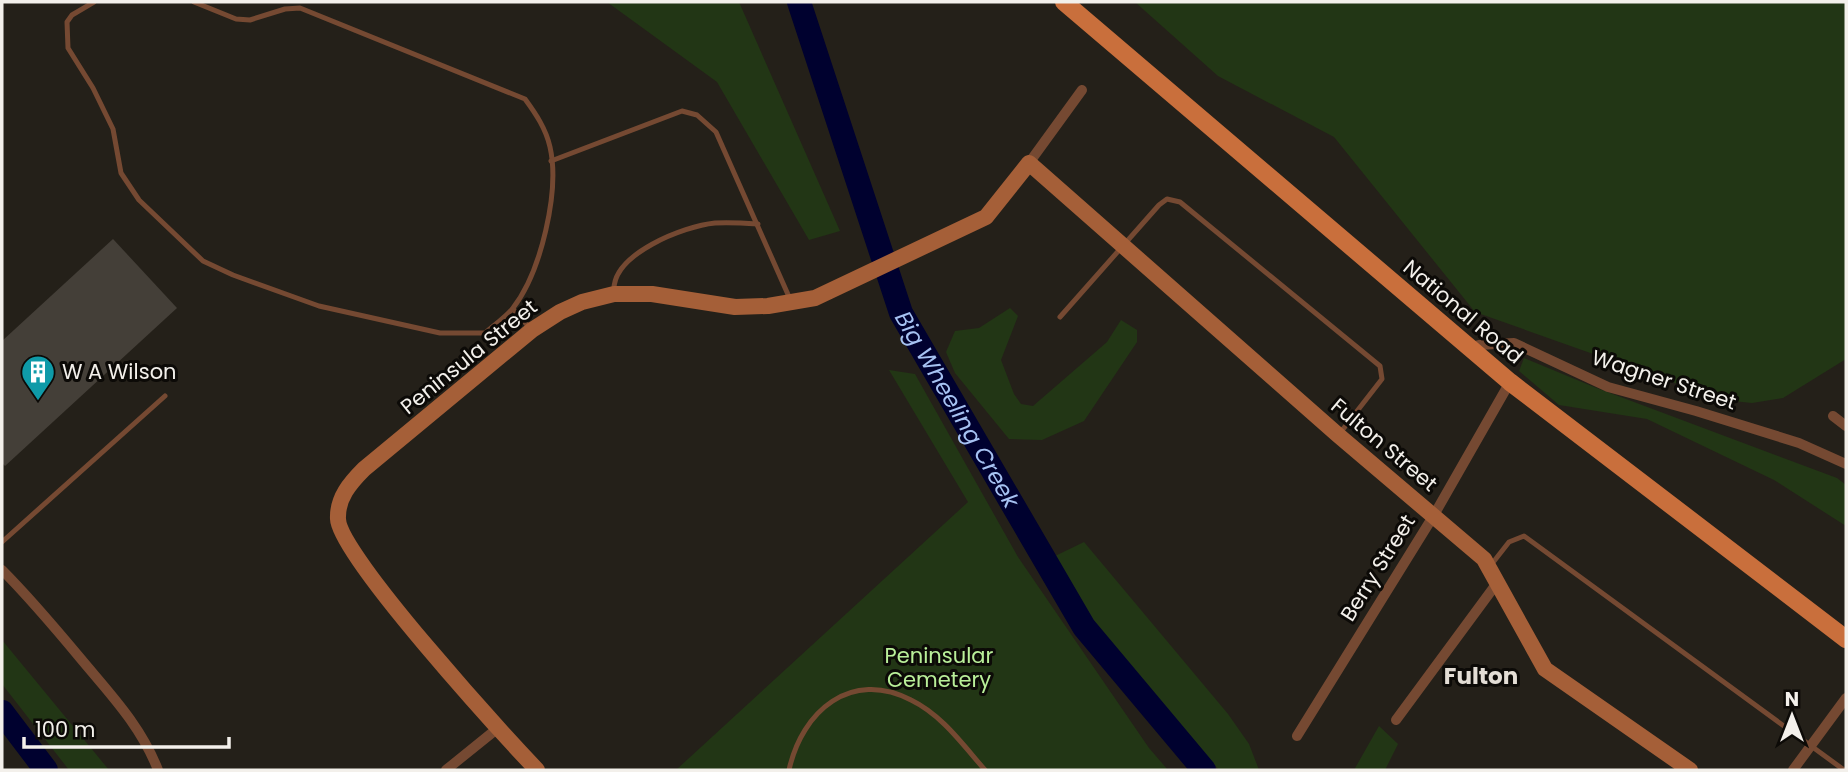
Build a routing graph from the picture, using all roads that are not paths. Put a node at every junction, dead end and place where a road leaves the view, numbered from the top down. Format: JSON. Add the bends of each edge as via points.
{"nodes":[{"id":1,"x":94,"y":2,"type":"edge"},
{"id":2,"x":194,"y":2,"type":"edge"},
{"id":3,"x":1064,"y":2,"type":"edge"},
{"id":4,"x":1082,"y":90,"type":"dead end"},
{"id":5,"x":551,"y":161,"type":"junction"},
{"id":6,"x":1029,"y":163,"type":"junction"},
{"id":7,"x":758,"y":224,"type":"junction"},
{"id":8,"x":1122,"y":246,"type":"junction"},
{"id":9,"x":614,"y":294,"type":"junction"},
{"id":10,"x":791,"y":302,"type":"junction"},
{"id":11,"x":513,"y":309,"type":"junction"},
{"id":12,"x":1060,"y":317,"type":"dead end"},
{"id":13,"x":532,"y":330,"type":"junction"},
{"id":14,"x":1469,"y":348,"type":"junction"},
{"id":15,"x":1510,"y":382,"type":"junction"},
{"id":16,"x":165,"y":396,"type":"dead end"},
{"id":17,"x":1833,"y":416,"type":"dead end"},
{"id":18,"x":1846,"y":426,"type":"edge"},
{"id":19,"x":1338,"y":435,"type":"junction"},
{"id":20,"x":1846,"y":464,"type":"edge"},
{"id":21,"x":1434,"y":515,"type":"junction"},
{"id":22,"x":2,"y":542,"type":"edge"},
{"id":23,"x":1489,"y":568,"type":"junction"},
{"id":24,"x":2,"y":570,"type":"edge"},
{"id":25,"x":1497,"y":583,"type":"junction"},
{"id":26,"x":1846,"y":639,"type":"edge"},
{"id":27,"x":1846,"y":698,"type":"edge"},
{"id":28,"x":1396,"y":720,"type":"dead end"},
{"id":29,"x":498,"y":728,"type":"junction"},
{"id":30,"x":1297,"y":736,"type":"dead end"},
{"id":31,"x":1811,"y":747,"type":"junction"},
{"id":32,"x":158,"y":770,"type":"edge"},
{"id":33,"x":446,"y":770,"type":"edge"},
{"id":34,"x":537,"y":770,"type":"edge"},
{"id":35,"x":789,"y":770,"type":"edge"},
{"id":36,"x":985,"y":770,"type":"edge"},
{"id":37,"x":1690,"y":770,"type":"edge"},
{"id":38,"x":1793,"y":770,"type":"edge"},
{"id":39,"x":1844,"y":770,"type":"edge"}],
"edges":[{"from":1,"to":11,"type":"lane","via":[[66,23],[68,48],[113,129],[121,173],[139,200],[203,261],[319,306],[440,333],[485,333]]},
{"from":2,"to":5,"type":"lane","via":[[243,20],[300,8],[525,99],[540,119]]},
{"from":3,"to":14,"type":"main road","name":"National Road"},
{"from":4,"to":6,"type":"street"},
{"from":5,"to":7,"type":"lane","via":[[687,111],[716,132]]},
{"from":5,"to":11,"type":"lane","via":[[551,215],[529,280]]},
{"from":6,"to":8,"type":"street","name":"Fulton Street"},
{"from":6,"to":10,"type":"street","name":"Peninsula Street","via":[[986,216],[815,298]]},
{"from":7,"to":9,"type":"lane","via":[[714,223],[656,242],[618,273]]},
{"from":7,"to":10,"type":"lane"},
{"from":8,"to":12,"type":"lane"},
{"from":8,"to":19,"type":"street","name":"Fulton Street"},
{"from":8,"to":19,"type":"lane","via":[[1159,205],[1167,199],[1180,202],[1380,366],[1382,379]]},
{"from":9,"to":10,"type":"street","name":"Peninsula Street","via":[[652,294],[735,307]]},
{"from":9,"to":13,"type":"street","name":"Peninsula Street","via":[[582,302]]},
{"from":11,"to":13,"type":"lane"},
{"from":13,"to":29,"type":"street","name":"Peninsula Street","via":[[364,469],[348,486],[338,519],[341,533],[363,569]]},
{"from":14,"to":15,"type":"main road","name":"National Road"},
{"from":14,"to":20,"type":"street","name":"Wagner Street","via":[[1514,343],[1608,387],[1799,443]]},
{"from":15,"to":21,"type":"street","name":"Berry Street"},
{"from":15,"to":26,"type":"main road","name":"National Road"},
{"from":16,"to":22,"type":"lane"},
{"from":17,"to":18,"type":"street"},
{"from":19,"to":21,"type":"street","name":"Fulton Street"},
{"from":21,"to":23,"type":"street","name":"Fulton Street"},
{"from":21,"to":30,"type":"street","name":"Berry Street"},
{"from":23,"to":25,"type":"street","name":"Fulton Street"},
{"from":23,"to":31,"type":"lane","via":[[1509,542],[1524,536]]},
{"from":24,"to":32,"type":"street","via":[[123,710],[148,744]]},
{"from":25,"to":28,"type":"street"},
{"from":25,"to":37,"type":"street","name":"Fulton Street","via":[[1545,669]]},
{"from":27,"to":31,"type":"street"},
{"from":29,"to":33,"type":"street"},
{"from":29,"to":34,"type":"street","name":"Peninsula Street"},
{"from":31,"to":38,"type":"street"},
{"from":31,"to":39,"type":"lane"},
{"from":35,"to":36,"type":"lane","via":[[804,728],[820,710],[839,697],[864,690],[890,691],[913,701],[940,719]]}]}
